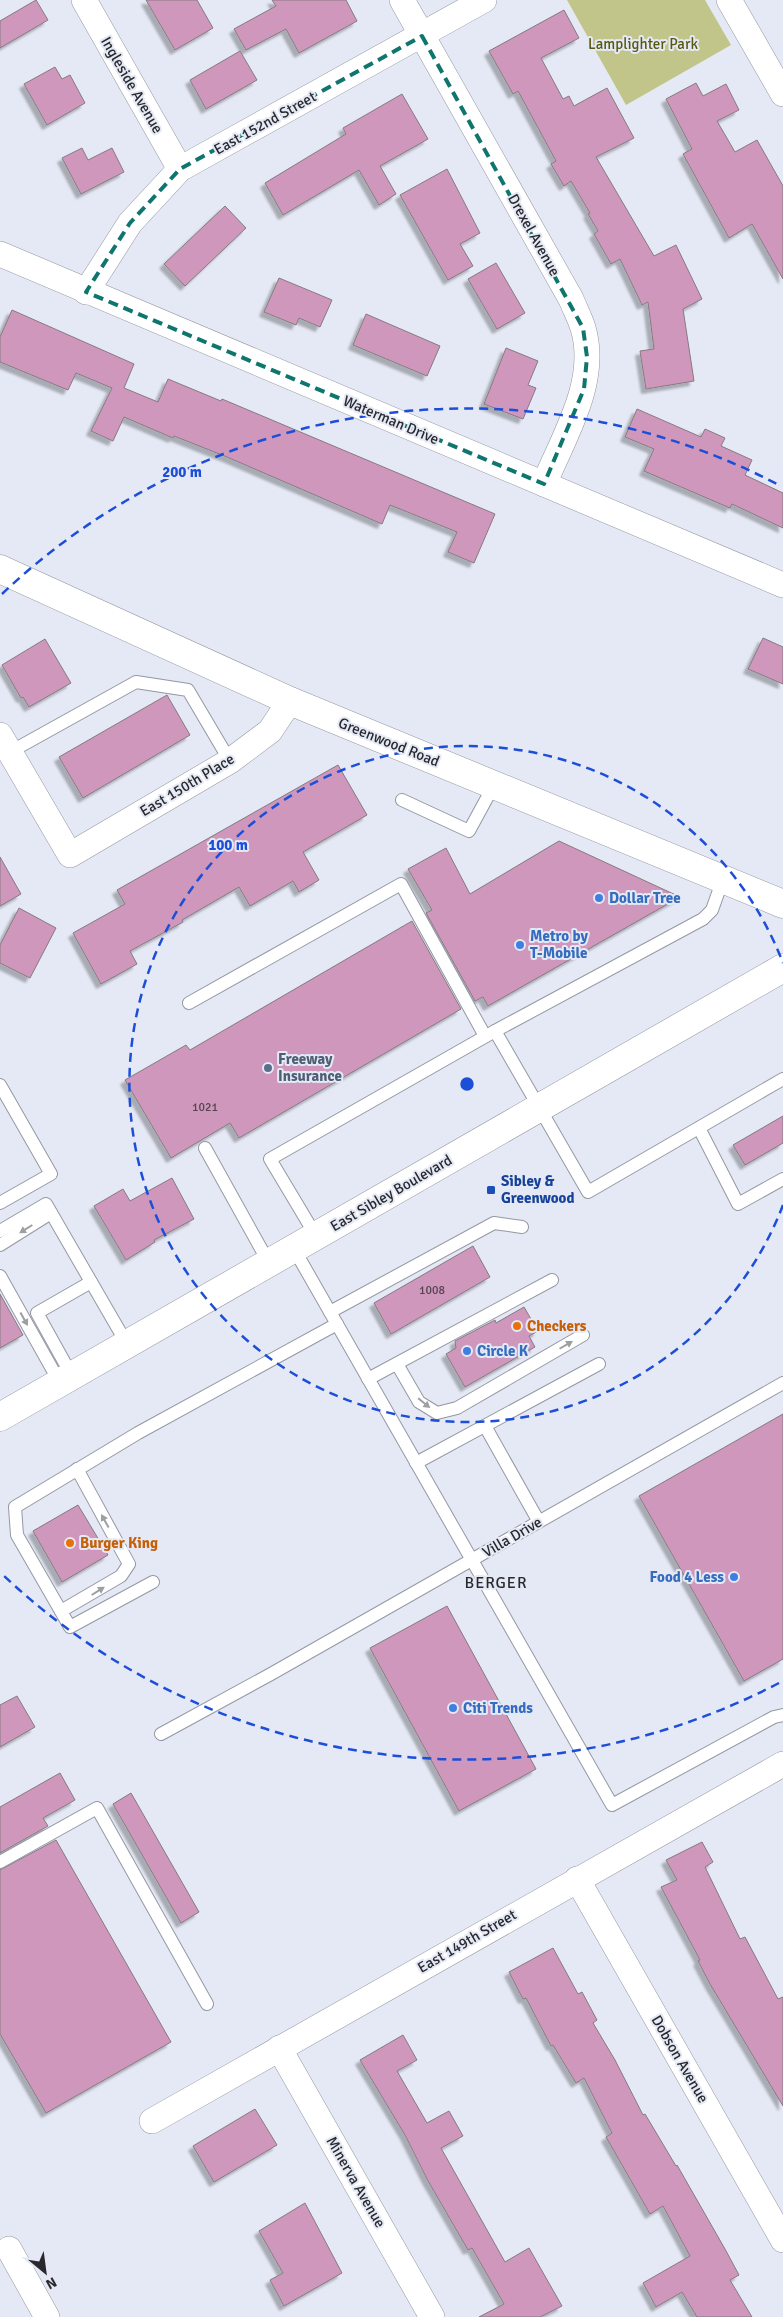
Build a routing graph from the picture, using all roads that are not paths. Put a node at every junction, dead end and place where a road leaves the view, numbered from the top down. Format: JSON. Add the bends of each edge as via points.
{"nodes":[{"id":1,"x":84,"y":0,"type":"edge"},
{"id":2,"x":402,"y":0,"type":"edge"},
{"id":3,"x":484,"y":0,"type":"edge"},
{"id":4,"x":729,"y":0,"type":"edge"},
{"id":5,"x":422,"y":36,"type":"junction"},
{"id":6,"x":783,"y":94,"type":"edge"},
{"id":7,"x":180,"y":169,"type":"junction"},
{"id":8,"x":0,"y":254,"type":"edge"},
{"id":9,"x":86,"y":292,"type":"junction"},
{"id":10,"x":544,"y":484,"type":"junction"},
{"id":11,"x":0,"y":569,"type":"edge"},
{"id":12,"x":783,"y":586,"type":"edge"},
{"id":13,"x":290,"y":701,"type":"junction"},
{"id":14,"x":5,"y":743,"type":"edge"},
{"id":15,"x":230,"y":761,"type":"junction"},
{"id":16,"x":494,"y":785,"type":"junction"},
{"id":17,"x":402,"y":800,"type":"dead end"},
{"id":18,"x":723,"y":879,"type":"junction"},
{"id":19,"x":783,"y":904,"type":"edge"},
{"id":20,"x":783,"y":968,"type":"edge"},
{"id":21,"x":188,"y":1003,"type":"dead end"},
{"id":22,"x":490,"y":1034,"type":"junction"},
{"id":23,"x":783,"y":1080,"type":"edge"},
{"id":24,"x":0,"y":1086,"type":"edge"},
{"id":25,"x":539,"y":1108,"type":"junction"},
{"id":26,"x":699,"y":1128,"type":"junction"},
{"id":27,"x":205,"y":1148,"type":"dead end"},
{"id":28,"x":783,"y":1179,"type":"edge"},
{"id":29,"x":0,"y":1203,"type":"edge"},
{"id":30,"x":51,"y":1213,"type":"junction"},
{"id":31,"x":522,"y":1226,"type":"dead end"},
{"id":32,"x":0,"y":1231,"type":"edge"},
{"id":33,"x":305,"y":1242,"type":"junction"},
{"id":34,"x":0,"y":1245,"type":"edge"},
{"id":35,"x":269,"y":1263,"type":"junction"},
{"id":36,"x":0,"y":1276,"type":"edge"},
{"id":37,"x":552,"y":1280,"type":"dead end"},
{"id":38,"x":91,"y":1282,"type":"junction"},
{"id":39,"x":330,"y":1312,"type":"junction"},
{"id":40,"x":337,"y":1324,"type":"junction"},
{"id":41,"x":583,"y":1335,"type":"dead end"},
{"id":42,"x":127,"y":1344,"type":"junction"},
{"id":43,"x":396,"y":1364,"type":"junction"},
{"id":44,"x":600,"y":1364,"type":"dead end"},
{"id":45,"x":66,"y":1379,"type":"junction"},
{"id":46,"x":368,"y":1379,"type":"junction"},
{"id":47,"x":783,"y":1383,"type":"edge"},
{"id":48,"x":0,"y":1417,"type":"edge"},
{"id":49,"x":485,"y":1426,"type":"junction"},
{"id":50,"x":416,"y":1463,"type":"junction"},
{"id":51,"x":77,"y":1469,"type":"junction"},
{"id":52,"x":539,"y":1522,"type":"junction"},
{"id":53,"x":471,"y":1560,"type":"junction"},
{"id":54,"x":153,"y":1582,"type":"dead end"},
{"id":55,"x":60,"y":1611,"type":"junction"},
{"id":56,"x":783,"y":1715,"type":"edge"},
{"id":57,"x":161,"y":1734,"type":"dead end"},
{"id":58,"x":783,"y":1764,"type":"edge"},
{"id":59,"x":0,"y":1862,"type":"edge"},
{"id":60,"x":577,"y":1879,"type":"junction"},
{"id":61,"x":207,"y":2004,"type":"dead end"},
{"id":62,"x":279,"y":2048,"type":"junction"},
{"id":63,"x":152,"y":2121,"type":"dead end"},
{"id":64,"x":783,"y":2240,"type":"edge"},
{"id":65,"x":9,"y":2248,"type":"dead end"},
{"id":66,"x":47,"y":2317,"type":"edge"},
{"id":67,"x":432,"y":2317,"type":"edge"}],
"edges":[{"from":1,"to":7,"type":"street","name":"Ingleside Avenue"},
{"from":2,"to":5,"type":"street","name":"Drexel Avenue"},
{"from":3,"to":5,"type":"street","name":"East 152nd Street"},
{"from":4,"to":6,"type":"street"},
{"from":5,"to":7,"type":"street","name":"East 152nd Street"},
{"from":5,"to":10,"type":"street","name":"Drexel Avenue","via":[[571,299],[583,328],[587,357],[584,389]]},
{"from":7,"to":9,"type":"street","name":"East 152nd Street","via":[[130,223]]},
{"from":8,"to":9,"type":"street","name":"Waterman Drive"},
{"from":9,"to":10,"type":"street","name":"Waterman Drive"},
{"from":10,"to":12,"type":"street","name":"Waterman Drive"},
{"from":11,"to":13,"type":"main road","name":"Greenwood Road"},
{"from":13,"to":15,"type":"street","name":"East 150th Place","via":[[270,731]]},
{"from":13,"to":16,"type":"main road","name":"Greenwood Road"},
{"from":14,"to":15,"type":"lane","via":[[136,682],[188,690]]},
{"from":14,"to":15,"type":"street","name":"East 150th Place","via":[[70,854]]},
{"from":16,"to":17,"type":"lane","via":[[469,831]]},
{"from":16,"to":18,"type":"main road","name":"Greenwood Road"},
{"from":18,"to":19,"type":"main road","name":"Greenwood Road"},
{"from":18,"to":22,"type":"lane","via":[[712,910],[703,919]]},
{"from":20,"to":25,"type":"main road","name":"East Sibley Boulevard"},
{"from":21,"to":22,"type":"lane","via":[[401,884]]},
{"from":22,"to":25,"type":"lane"},
{"from":22,"to":33,"type":"lane","via":[[270,1159]]},
{"from":23,"to":26,"type":"lane"},
{"from":24,"to":29,"type":"lane","via":[[50,1174]]},
{"from":25,"to":26,"type":"lane","via":[[588,1192]]},
{"from":25,"to":33,"type":"main road","name":"East Sibley Boulevard"},
{"from":26,"to":28,"type":"lane","via":[[738,1204]]},
{"from":27,"to":35,"type":"lane"},
{"from":30,"to":32,"type":"lane","via":[[46,1204]]},
{"from":30,"to":34,"type":"lane","one_way":true},
{"from":30,"to":38,"type":"lane"},
{"from":31,"to":39,"type":"lane","via":[[494,1223]]},
{"from":33,"to":35,"type":"main road","name":"East Sibley Boulevard"},
{"from":33,"to":39,"type":"lane"},
{"from":35,"to":42,"type":"main road","name":"East Sibley Boulevard"},
{"from":36,"to":45,"type":"lane","one_way":true},
{"from":37,"to":43,"type":"lane"},
{"from":38,"to":42,"type":"lane"},
{"from":38,"to":45,"type":"lane","via":[[36,1313]]},
{"from":39,"to":40,"type":"lane"},
{"from":40,"to":46,"type":"lane"},
{"from":40,"to":51,"type":"lane"},
{"from":43,"to":41,"type":"lane","one_way":true,"via":[[420,1402],[437,1413],[456,1408]]},
{"from":42,"to":45,"type":"main road","name":"East Sibley Boulevard"},
{"from":43,"to":46,"type":"lane"},
{"from":44,"to":49,"type":"lane"},
{"from":45,"to":48,"type":"main road","name":"East Sibley Boulevard"},
{"from":46,"to":50,"type":"lane"},
{"from":47,"to":52,"type":"lane","name":"Villa Drive"},
{"from":49,"to":50,"type":"lane"},
{"from":49,"to":52,"type":"lane"},
{"from":50,"to":53,"type":"lane"},
{"from":51,"to":55,"type":"lane","via":[[15,1507],[17,1535]]},
{"from":55,"to":51,"type":"lane","one_way":true,"via":[[121,1576],[129,1564]]},
{"from":52,"to":53,"type":"lane","name":"Villa Drive"},
{"from":53,"to":56,"type":"lane","via":[[612,1804]]},
{"from":53,"to":57,"type":"lane","name":"Villa Drive"},
{"from":54,"to":55,"type":"lane","via":[[70,1627]]},
{"from":58,"to":60,"type":"street","name":"East 149th Street"},
{"from":59,"to":61,"type":"lane","via":[[97,1808]]},
{"from":60,"to":62,"type":"street","name":"East 149th Street"},
{"from":60,"to":64,"type":"street","name":"Dobson Avenue"},
{"from":62,"to":63,"type":"street","name":"East 149th Street"},
{"from":62,"to":67,"type":"street","name":"Minerva Avenue"},
{"from":65,"to":66,"type":"street"}]}
